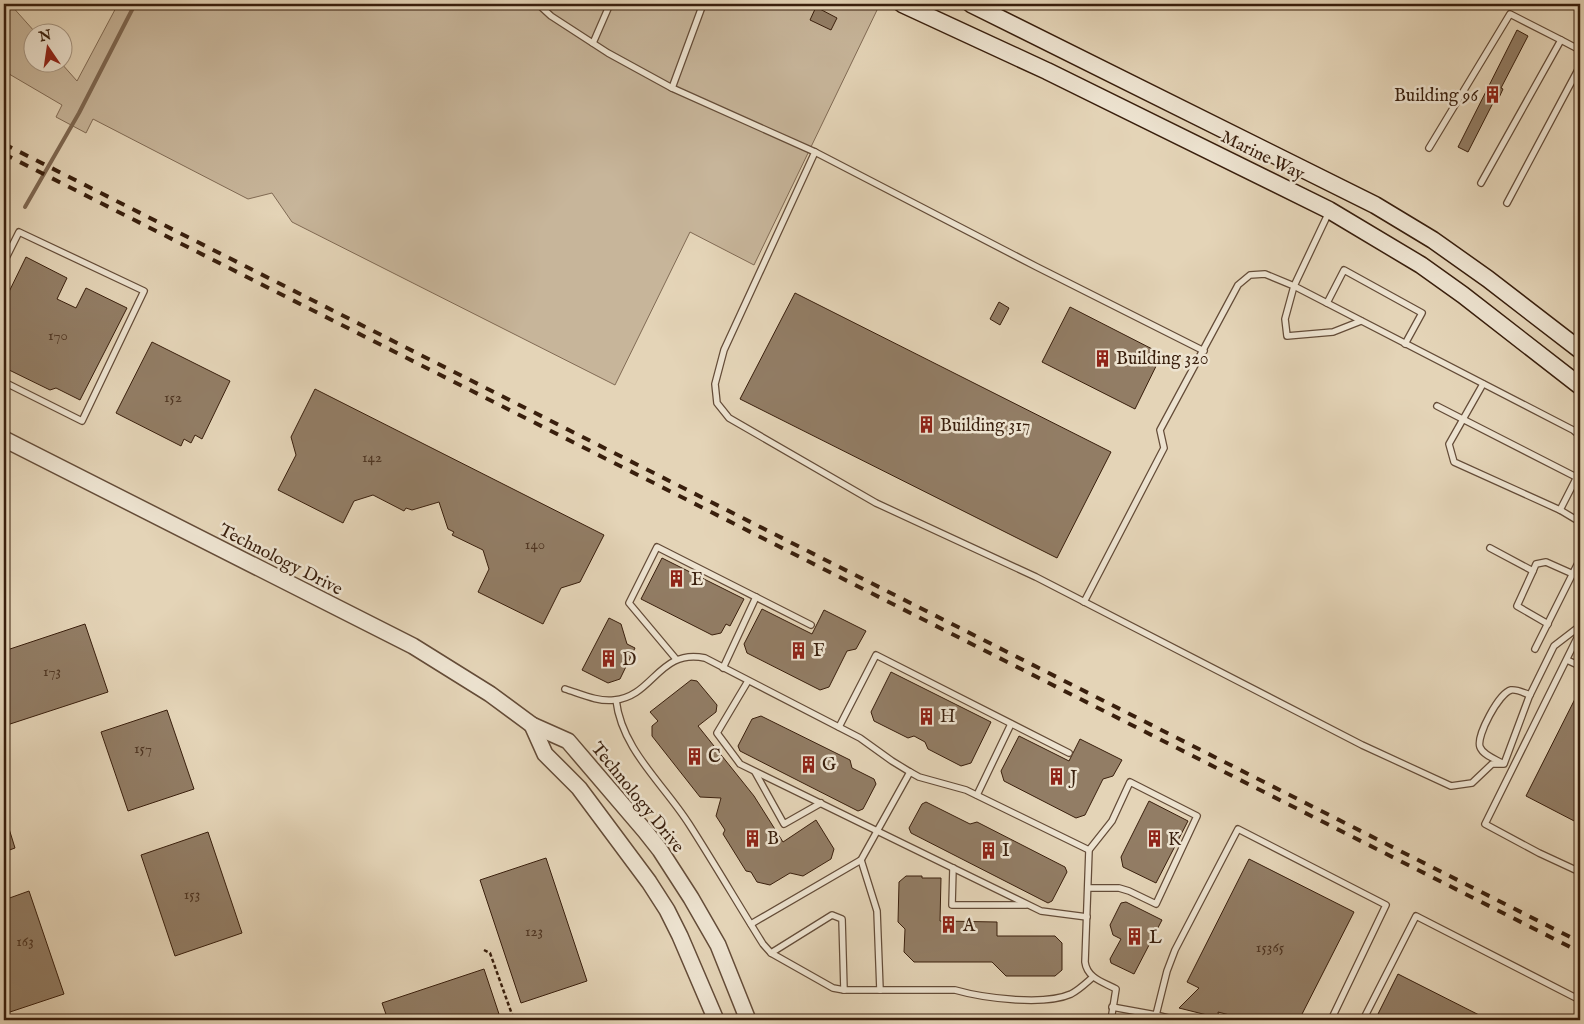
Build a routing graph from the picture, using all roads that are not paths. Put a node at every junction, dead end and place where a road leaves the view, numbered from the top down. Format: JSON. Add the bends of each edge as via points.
{"nodes":[{"id":1,"x":538,"y":4,"type":"edge"},
{"id":2,"x":610,"y":4,"type":"edge"},
{"id":3,"x":702,"y":4,"type":"edge"},
{"id":4,"x":902,"y":4,"type":"edge"},
{"id":5,"x":971,"y":4,"type":"edge"},
{"id":6,"x":1561,"y":40,"type":"junction"},
{"id":7,"x":593,"y":43,"type":"junction"},
{"id":8,"x":1580,"y":50,"type":"edge"},
{"id":9,"x":1580,"y":66,"type":"edge"},
{"id":10,"x":672,"y":88,"type":"junction"},
{"id":11,"x":1429,"y":148,"type":"dead end"},
{"id":12,"x":815,"y":152,"type":"junction"},
{"id":13,"x":1481,"y":183,"type":"dead end"},
{"id":14,"x":1508,"y":202,"type":"dead end"},
{"id":15,"x":1330,"y":210,"type":"junction"},
{"id":16,"x":4,"y":262,"type":"edge"},
{"id":17,"x":1294,"y":286,"type":"junction"},
{"id":18,"x":1327,"y":303,"type":"junction"},
{"id":19,"x":1361,"y":321,"type":"junction"},
{"id":20,"x":1405,"y":344,"type":"junction"},
{"id":21,"x":1580,"y":350,"type":"edge"},
{"id":22,"x":1204,"y":351,"type":"junction"},
{"id":23,"x":4,"y":382,"type":"edge"},
{"id":24,"x":1483,"y":384,"type":"junction"},
{"id":25,"x":1580,"y":386,"type":"edge"},
{"id":26,"x":1437,"y":406,"type":"dead end"},
{"id":27,"x":1464,"y":419,"type":"junction"},
{"id":28,"x":1580,"y":436,"type":"edge"},
{"id":29,"x":4,"y":440,"type":"edge"},
{"id":30,"x":1580,"y":471,"type":"edge"},
{"id":31,"x":1578,"y":478,"type":"junction"},
{"id":32,"x":1560,"y":510,"type":"junction"},
{"id":33,"x":1580,"y":522,"type":"edge"},
{"id":34,"x":1490,"y":548,"type":"dead end"},
{"id":35,"x":1580,"y":559,"type":"edge"},
{"id":36,"x":1533,"y":571,"type":"junction"},
{"id":37,"x":1573,"y":574,"type":"junction"},
{"id":38,"x":756,"y":598,"type":"junction"},
{"id":39,"x":1084,"y":602,"type":"junction"},
{"id":40,"x":1548,"y":624,"type":"junction"},
{"id":41,"x":811,"y":625,"type":"dead end"},
{"id":42,"x":1580,"y":626,"type":"edge"},
{"id":43,"x":1580,"y":632,"type":"edge"},
{"id":44,"x":1535,"y":649,"type":"dead end"},
{"id":45,"x":676,"y":659,"type":"junction"},
{"id":46,"x":1567,"y":660,"type":"junction"},
{"id":47,"x":1580,"y":666,"type":"edge"},
{"id":48,"x":723,"y":668,"type":"junction"},
{"id":49,"x":748,"y":680,"type":"junction"},
{"id":50,"x":565,"y":689,"type":"dead end"},
{"id":51,"x":1530,"y":695,"type":"junction"},
{"id":52,"x":616,"y":700,"type":"junction"},
{"id":53,"x":1011,"y":724,"type":"junction"},
{"id":54,"x":532,"y":725,"type":"junction"},
{"id":55,"x":839,"y":727,"type":"junction"},
{"id":56,"x":1069,"y":753,"type":"dead end"},
{"id":57,"x":1504,"y":764,"type":"junction"},
{"id":58,"x":755,"y":771,"type":"junction"},
{"id":59,"x":910,"y":772,"type":"junction"},
{"id":60,"x":976,"y":795,"type":"junction"},
{"id":61,"x":821,"y":804,"type":"junction"},
{"id":62,"x":877,"y":831,"type":"junction"},
{"id":63,"x":1089,"y":850,"type":"junction"},
{"id":64,"x":861,"y":860,"type":"junction"},
{"id":65,"x":953,"y":868,"type":"junction"},
{"id":66,"x":1580,"y":872,"type":"edge"},
{"id":67,"x":1089,"y":888,"type":"junction"},
{"id":68,"x":1028,"y":905,"type":"junction"},
{"id":69,"x":1087,"y":917,"type":"junction"},
{"id":70,"x":751,"y":924,"type":"junction"},
{"id":71,"x":771,"y":953,"type":"junction"},
{"id":72,"x":1093,"y":977,"type":"junction"},
{"id":73,"x":844,"y":990,"type":"junction"},
{"id":74,"x":880,"y":990,"type":"junction"},
{"id":75,"x":1580,"y":1000,"type":"edge"},
{"id":76,"x":1112,"y":1007,"type":"junction"},
{"id":77,"x":1580,"y":1014,"type":"edge"},
{"id":78,"x":1156,"y":1015,"type":"junction"},
{"id":79,"x":716,"y":1020,"type":"edge"},
{"id":80,"x":748,"y":1020,"type":"edge"},
{"id":81,"x":1110,"y":1020,"type":"edge"},
{"id":82,"x":1176,"y":1020,"type":"edge"},
{"id":83,"x":1331,"y":1020,"type":"edge"},
{"id":84,"x":1362,"y":1020,"type":"edge"},
{"id":85,"x":1578,"y":1020,"type":"edge"}],
"edges":[{"from":1,"to":7,"type":"lane"},
{"from":2,"to":7,"type":"lane"},
{"from":3,"to":10,"type":"lane"},
{"from":4,"to":15,"type":"main road","name":"Marine Way","via":[[1047,71]]},
{"from":5,"to":21,"type":"main road","name":"Marine Way","via":[[1375,205],[1488,279]]},
{"from":6,"to":8,"type":"lane"},
{"from":6,"to":11,"type":"lane","via":[[1510,14]]},
{"from":6,"to":13,"type":"lane"},
{"from":7,"to":10,"type":"lane"},
{"from":9,"to":14,"type":"lane"},
{"from":10,"to":12,"type":"lane"},
{"from":12,"to":22,"type":"lane"},
{"from":12,"to":39,"type":"lane","via":[[724,350],[715,384],[717,403],[729,418],[876,503]]},
{"from":15,"to":17,"type":"lane"},
{"from":15,"to":25,"type":"main road","name":"Marine Way","via":[[1421,265]]},
{"from":16,"to":23,"type":"lane","via":[[19,232],[144,291],[82,421]]},
{"from":17,"to":18,"type":"lane"},
{"from":17,"to":19,"type":"lane","via":[[1285,319],[1287,336],[1333,332]]},
{"from":17,"to":22,"type":"lane","via":[[1265,274],[1250,275],[1238,285]]},
{"from":18,"to":19,"type":"lane"},
{"from":18,"to":20,"type":"lane","via":[[1344,270],[1422,313]]},
{"from":19,"to":20,"type":"lane"},
{"from":20,"to":24,"type":"lane"},
{"from":22,"to":39,"type":"lane","via":[[1160,430],[1164,448]]},
{"from":24,"to":27,"type":"lane"},
{"from":24,"to":28,"type":"lane"},
{"from":26,"to":27,"type":"lane"},
{"from":27,"to":31,"type":"lane"},
{"from":27,"to":32,"type":"lane","via":[[1449,444],[1454,462]]},
{"from":29,"to":54,"type":"street","name":"Technology Drive","via":[[413,646],[490,694]]},
{"from":30,"to":31,"type":"lane"},
{"from":31,"to":32,"type":"lane"},
{"from":32,"to":33,"type":"lane"},
{"from":34,"to":36,"type":"lane"},
{"from":35,"to":37,"type":"lane"},
{"from":36,"to":37,"type":"lane","via":[[1536,564],[1546,562]]},
{"from":36,"to":40,"type":"lane","via":[[1517,606]]},
{"from":37,"to":40,"type":"lane"},
{"from":38,"to":41,"type":"lane"},
{"from":38,"to":45,"type":"lane","via":[[657,547],[629,603]]},
{"from":38,"to":48,"type":"lane"},
{"from":39,"to":57,"type":"lane","via":[[1362,745],[1451,786],[1472,782],[1492,764]]},
{"from":40,"to":44,"type":"lane"},
{"from":42,"to":51,"type":"lane","via":[[1554,646]]},
{"from":43,"to":46,"type":"lane"},
{"from":45,"to":48,"type":"lane","via":[[705,658]]},
{"from":45,"to":52,"type":"lane","via":[[638,690]]},
{"from":46,"to":47,"type":"lane"},
{"from":46,"to":66,"type":"lane","via":[[1485,824]]},
{"from":48,"to":49,"type":"lane"},
{"from":49,"to":55,"type":"lane"},
{"from":49,"to":58,"type":"lane","via":[[717,733],[740,764]]},
{"from":50,"to":52,"type":"lane","via":[[594,698]]},
{"from":51,"to":57,"type":"lane"},
{"from":51,"to":57,"type":"lane","via":[[1517,690],[1504,693],[1480,735],[1482,751]]},
{"from":52,"to":70,"type":"lane","via":[[626,736],[688,822]]},
{"from":53,"to":55,"type":"lane","via":[[876,655]]},
{"from":53,"to":56,"type":"lane"},
{"from":53,"to":60,"type":"lane"},
{"from":54,"to":79,"type":"street","name":"Technology Drive","via":[[545,754],[579,788],[650,882],[680,936]]},
{"from":54,"to":80,"type":"street","name":"Technology Drive","via":[[568,741],[660,850],[718,945]]},
{"from":55,"to":59,"type":"lane"},
{"from":58,"to":61,"type":"lane"},
{"from":58,"to":61,"type":"lane","via":[[784,824]]},
{"from":59,"to":60,"type":"lane"},
{"from":59,"to":62,"type":"lane"},
{"from":60,"to":63,"type":"lane"},
{"from":61,"to":62,"type":"lane"},
{"from":62,"to":64,"type":"lane"},
{"from":62,"to":65,"type":"lane"},
{"from":63,"to":67,"type":"lane"},
{"from":63,"to":67,"type":"lane","via":[[1112,821],[1130,782],[1198,816],[1156,904],[1119,888]]},
{"from":64,"to":70,"type":"lane"},
{"from":64,"to":74,"type":"lane","via":[[877,911]]},
{"from":65,"to":68,"type":"lane"},
{"from":65,"to":68,"type":"lane","via":[[952,905]]},
{"from":67,"to":69,"type":"lane"},
{"from":68,"to":69,"type":"lane","via":[[1041,911]]},
{"from":69,"to":72,"type":"lane","via":[[1085,962],[1086,970]]},
{"from":70,"to":71,"type":"lane"},
{"from":71,"to":73,"type":"lane","via":[[833,988]]},
{"from":71,"to":73,"type":"lane","via":[[832,915],[842,919]]},
{"from":72,"to":74,"type":"lane","via":[[1074,993],[1039,1000],[972,995],[954,990]]},
{"from":72,"to":76,"type":"lane","via":[[1116,989]]},
{"from":73,"to":74,"type":"lane"},
{"from":75,"to":84,"type":"lane","via":[[1416,916]]},
{"from":76,"to":78,"type":"lane"},
{"from":76,"to":81,"type":"lane"},
{"from":77,"to":85,"type":"lane"},
{"from":78,"to":82,"type":"lane"},
{"from":78,"to":83,"type":"lane","via":[[1166,971],[1175,950],[1238,828],[1386,905]]}]}
